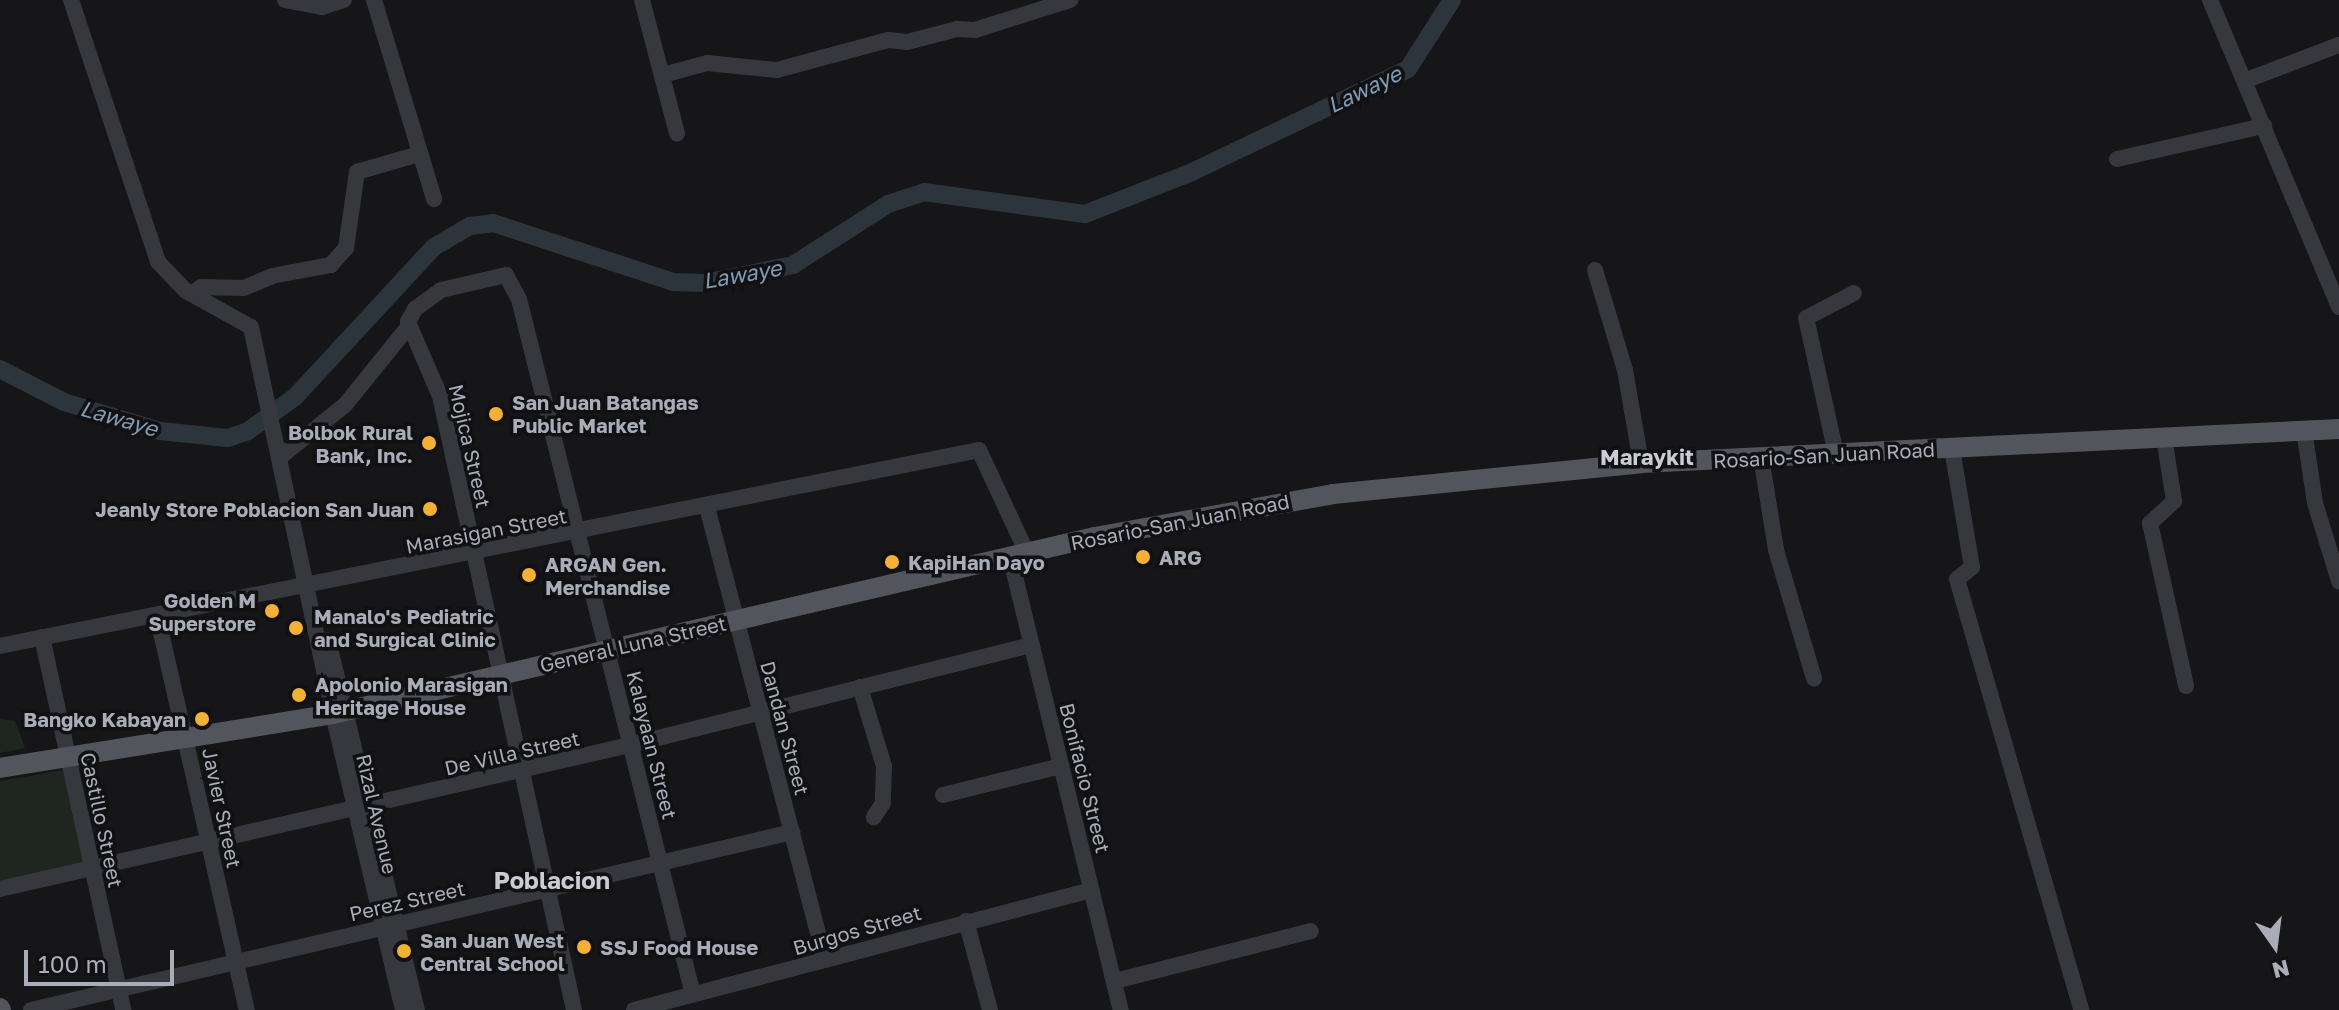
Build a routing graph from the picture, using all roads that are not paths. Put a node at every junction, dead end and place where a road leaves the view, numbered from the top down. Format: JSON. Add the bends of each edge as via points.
{"nodes":[{"id":1,"x":71,"y":0,"type":"edge"},
{"id":2,"x":285,"y":0,"type":"edge"},
{"id":3,"x":344,"y":0,"type":"edge"},
{"id":4,"x":374,"y":0,"type":"edge"},
{"id":5,"x":642,"y":0,"type":"edge"},
{"id":6,"x":1070,"y":0,"type":"edge"},
{"id":7,"x":2210,"y":0,"type":"edge"},
{"id":8,"x":2339,"y":45,"type":"edge"},
{"id":9,"x":663,"y":75,"type":"junction"},
{"id":10,"x":2244,"y":81,"type":"junction"},
{"id":11,"x":2264,"y":126,"type":"junction"},
{"id":12,"x":677,"y":133,"type":"dead end"},
{"id":13,"x":419,"y":154,"type":"junction"},
{"id":14,"x":2117,"y":159,"type":"dead end"},
{"id":15,"x":434,"y":199,"type":"dead end"},
{"id":16,"x":1595,"y":270,"type":"dead end"},
{"id":17,"x":1854,"y":293,"type":"dead end"},
{"id":18,"x":192,"y":294,"type":"junction"},
{"id":19,"x":2339,"y":307,"type":"edge"},
{"id":20,"x":408,"y":322,"type":"junction"},
{"id":21,"x":2339,"y":429,"type":"edge"},
{"id":22,"x":2304,"y":430,"type":"junction"},
{"id":23,"x":2164,"y":437,"type":"junction"},
{"id":24,"x":1952,"y":449,"type":"junction"},
{"id":25,"x":979,"y":450,"type":"joint"},
{"id":26,"x":1836,"y":454,"type":"junction"},
{"id":27,"x":279,"y":455,"type":"junction"},
{"id":28,"x":1761,"y":457,"type":"junction"},
{"id":29,"x":1641,"y":463,"type":"junction"},
{"id":30,"x":707,"y":507,"type":"junction"},
{"id":31,"x":577,"y":534,"type":"junction"},
{"id":32,"x":473,"y":554,"type":"junction"},
{"id":33,"x":1018,"y":554,"type":"junction"},
{"id":34,"x":2339,"y":581,"type":"edge"},
{"id":35,"x":310,"y":586,"type":"junction"},
{"id":36,"x":157,"y":615,"type":"junction"},
{"id":37,"x":735,"y":619,"type":"junction"},
{"id":38,"x":42,"y":637,"type":"junction"},
{"id":39,"x":1032,"y":645,"type":"junction"},
{"id":40,"x":0,"y":646,"type":"edge"},
{"id":41,"x":608,"y":650,"type":"junction"},
{"id":42,"x":499,"y":675,"type":"junction"},
{"id":43,"x":1814,"y":678,"type":"dead end"},
{"id":44,"x":2186,"y":686,"type":"dead end"},
{"id":45,"x":860,"y":687,"type":"junction"},
{"id":46,"x":760,"y":710,"type":"junction"},
{"id":47,"x":339,"y":713,"type":"junction"},
{"id":48,"x":186,"y":737,"type":"junction"},
{"id":49,"x":630,"y":745,"type":"junction"},
{"id":50,"x":68,"y":757,"type":"junction"},
{"id":51,"x":1061,"y":766,"type":"junction"},
{"id":52,"x":0,"y":768,"type":"edge"},
{"id":53,"x":520,"y":771,"type":"junction"},
{"id":54,"x":943,"y":795,"type":"dead end"},
{"id":55,"x":362,"y":809,"type":"junction"},
{"id":56,"x":874,"y":817,"type":"dead end"},
{"id":57,"x":792,"y":832,"type":"junction"},
{"id":58,"x":209,"y":844,"type":"junction"},
{"id":59,"x":660,"y":862,"type":"junction"},
{"id":60,"x":92,"y":870,"type":"junction"},
{"id":61,"x":0,"y":889,"type":"edge"},
{"id":62,"x":546,"y":889,"type":"junction"},
{"id":63,"x":1092,"y":890,"type":"junction"},
{"id":64,"x":966,"y":921,"type":"junction"},
{"id":65,"x":390,"y":926,"type":"junction"},
{"id":66,"x":1311,"y":931,"type":"dead end"},
{"id":67,"x":825,"y":960,"type":"junction"},
{"id":68,"x":235,"y":963,"type":"junction"},
{"id":69,"x":1115,"y":981,"type":"junction"},
{"id":70,"x":119,"y":989,"type":"junction"},
{"id":71,"x":405,"y":999,"type":"edge"},
{"id":72,"x":688,"y":1001,"type":"edge"},
{"id":73,"x":31,"y":1010,"type":"edge"},
{"id":74,"x":123,"y":1010,"type":"edge"},
{"id":75,"x":247,"y":1010,"type":"edge"},
{"id":76,"x":417,"y":1010,"type":"edge"},
{"id":77,"x":574,"y":1010,"type":"edge"},
{"id":78,"x":634,"y":1010,"type":"edge"},
{"id":79,"x":990,"y":1010,"type":"edge"},
{"id":80,"x":1121,"y":1010,"type":"edge"},
{"id":81,"x":2081,"y":1010,"type":"edge"}],
"edges":[{"from":1,"to":18,"type":"street","name":"Rizal Avenue","via":[[158,262]]},
{"from":2,"to":3,"type":"street","via":[[322,7]]},
{"from":4,"to":13,"type":"street"},
{"from":5,"to":9,"type":"street"},
{"from":6,"to":9,"type":"street","via":[[975,30],[957,29],[907,42],[888,40],[777,70],[707,63]]},
{"from":7,"to":10,"type":"street"},
{"from":8,"to":10,"type":"street"},
{"from":9,"to":12,"type":"street"},
{"from":10,"to":11,"type":"street"},
{"from":11,"to":14,"type":"street"},
{"from":11,"to":19,"type":"street"},
{"from":13,"to":15,"type":"street"},
{"from":13,"to":18,"type":"street","via":[[357,172],[346,248],[331,265],[272,276],[244,288],[201,287]]},
{"from":16,"to":29,"type":"street","via":[[1625,370]]},
{"from":17,"to":26,"type":"street","via":[[1806,318]]},
{"from":18,"to":27,"type":"street","name":"Rizal Avenue","via":[[247,321]]},
{"from":20,"to":27,"type":"street","via":[[345,405]]},
{"from":20,"to":31,"type":"street","name":"Kalayaan Street","via":[[441,290],[506,275],[519,299]]},
{"from":20,"to":32,"type":"street","name":"Mojica Street","via":[[440,396]]},
{"from":21,"to":22,"type":"main road","name":"Rosario-San Juan Road"},
{"from":22,"to":23,"type":"main road","name":"Rosario-San Juan Road"},
{"from":22,"to":34,"type":"street","via":[[2315,503]]},
{"from":23,"to":24,"type":"main road","name":"Rosario-San Juan Road"},
{"from":23,"to":44,"type":"street","via":[[2174,501],[2150,523]]},
{"from":24,"to":26,"type":"main road","name":"Rosario-San Juan Road"},
{"from":24,"to":81,"type":"street","via":[[1972,567],[1957,579]]},
{"from":25,"to":30,"type":"street","name":"Marasigan Street"},
{"from":25,"to":33,"type":"street","name":"Bonifacio Street"},
{"from":26,"to":28,"type":"main road","name":"Rosario-San Juan Road"},
{"from":27,"to":35,"type":"street","name":"Rizal Avenue"},
{"from":28,"to":29,"type":"main road","name":"Rosario-San Juan Road"},
{"from":28,"to":43,"type":"street","via":[[1776,550]]},
{"from":29,"to":33,"type":"main road","name":"Rosario-San Juan Road","via":[[1333,494]]},
{"from":30,"to":31,"type":"street","name":"Marasigan Street"},
{"from":30,"to":37,"type":"street","name":"Dandan Street"},
{"from":31,"to":32,"type":"street","name":"Marasigan Street"},
{"from":31,"to":41,"type":"street","name":"Kalayaan Street"},
{"from":32,"to":35,"type":"street","name":"Marasigan Street"},
{"from":32,"to":42,"type":"street","name":"Mojica Street"},
{"from":33,"to":37,"type":"main road","name":"General Luna Street"},
{"from":33,"to":39,"type":"street","name":"Bonifacio Street"},
{"from":35,"to":36,"type":"street","name":"Marasigan Street"},
{"from":35,"to":47,"type":"street","name":"Rizal Avenue"},
{"from":36,"to":38,"type":"street","name":"Marasigan Street"},
{"from":36,"to":48,"type":"street","name":"Javier Street"},
{"from":37,"to":41,"type":"main road","name":"General Luna Street"},
{"from":37,"to":46,"type":"street","name":"Dandan Street"},
{"from":38,"to":40,"type":"street","name":"Marasigan Street"},
{"from":38,"to":50,"type":"street","name":"Castillo Street"},
{"from":39,"to":45,"type":"street","name":"De Villa Street"},
{"from":39,"to":51,"type":"street","name":"Bonifacio Street"},
{"from":41,"to":42,"type":"main road","name":"General Luna Street"},
{"from":41,"to":49,"type":"street","name":"Kalayaan Street"},
{"from":42,"to":47,"type":"main road","name":"General Luna Street"},
{"from":42,"to":53,"type":"street","name":"Mojica Street"},
{"from":45,"to":46,"type":"street","name":"De Villa Street"},
{"from":45,"to":56,"type":"street","via":[[884,766],[883,803]]},
{"from":46,"to":49,"type":"street","name":"De Villa Street"},
{"from":46,"to":57,"type":"street","name":"Dandan Street"},
{"from":47,"to":48,"type":"main road","name":"General Luna Street"},
{"from":47,"to":55,"type":"street","name":"Rizal Avenue"},
{"from":48,"to":50,"type":"main road","name":"General Luna Street"},
{"from":48,"to":58,"type":"street","name":"Javier Street"},
{"from":49,"to":53,"type":"street","name":"De Villa Street"},
{"from":49,"to":59,"type":"street","name":"Kalayaan Street"},
{"from":50,"to":52,"type":"main road","name":"General Luna Street"},
{"from":50,"to":60,"type":"street","name":"Castillo Street"},
{"from":51,"to":54,"type":"street"},
{"from":51,"to":63,"type":"street","name":"Bonifacio Street"},
{"from":53,"to":55,"type":"street","name":"De Villa Street"},
{"from":53,"to":62,"type":"street","name":"Mojica Street"},
{"from":55,"to":58,"type":"street","name":"De Villa Street"},
{"from":55,"to":65,"type":"street","name":"Rizal Avenue"},
{"from":57,"to":59,"type":"street","name":"Perez Street"},
{"from":57,"to":67,"type":"street","name":"Dandan Street"},
{"from":58,"to":60,"type":"street","name":"De Villa Street"},
{"from":58,"to":68,"type":"street","name":"Javier Street"},
{"from":59,"to":62,"type":"street","name":"Perez Street"},
{"from":59,"to":72,"type":"street","name":"Kalayaan Street"},
{"from":60,"to":61,"type":"street","name":"De Villa Street"},
{"from":60,"to":70,"type":"street","name":"Castillo Street"},
{"from":62,"to":65,"type":"street","name":"Perez Street"},
{"from":62,"to":77,"type":"street","name":"Mojica Street"},
{"from":63,"to":64,"type":"street","name":"Burgos Street"},
{"from":63,"to":69,"type":"street","name":"Bonifacio Street"},
{"from":64,"to":67,"type":"street","name":"Burgos Street"},
{"from":64,"to":79,"type":"street"},
{"from":65,"to":68,"type":"street","name":"Perez Street"},
{"from":65,"to":71,"type":"street","name":"Rizal Avenue"},
{"from":66,"to":69,"type":"street"},
{"from":67,"to":72,"type":"street","name":"Burgos Street"},
{"from":68,"to":70,"type":"street","name":"Perez Street"},
{"from":68,"to":75,"type":"street","name":"Javier Street"},
{"from":69,"to":80,"type":"street","name":"Bonifacio Street"},
{"from":70,"to":73,"type":"street","name":"Perez Street"},
{"from":70,"to":74,"type":"street","name":"Castillo Street"},
{"from":71,"to":76,"type":"street","name":"Rizal Avenue"},
{"from":72,"to":78,"type":"street","name":"Burgos Street"}]}
